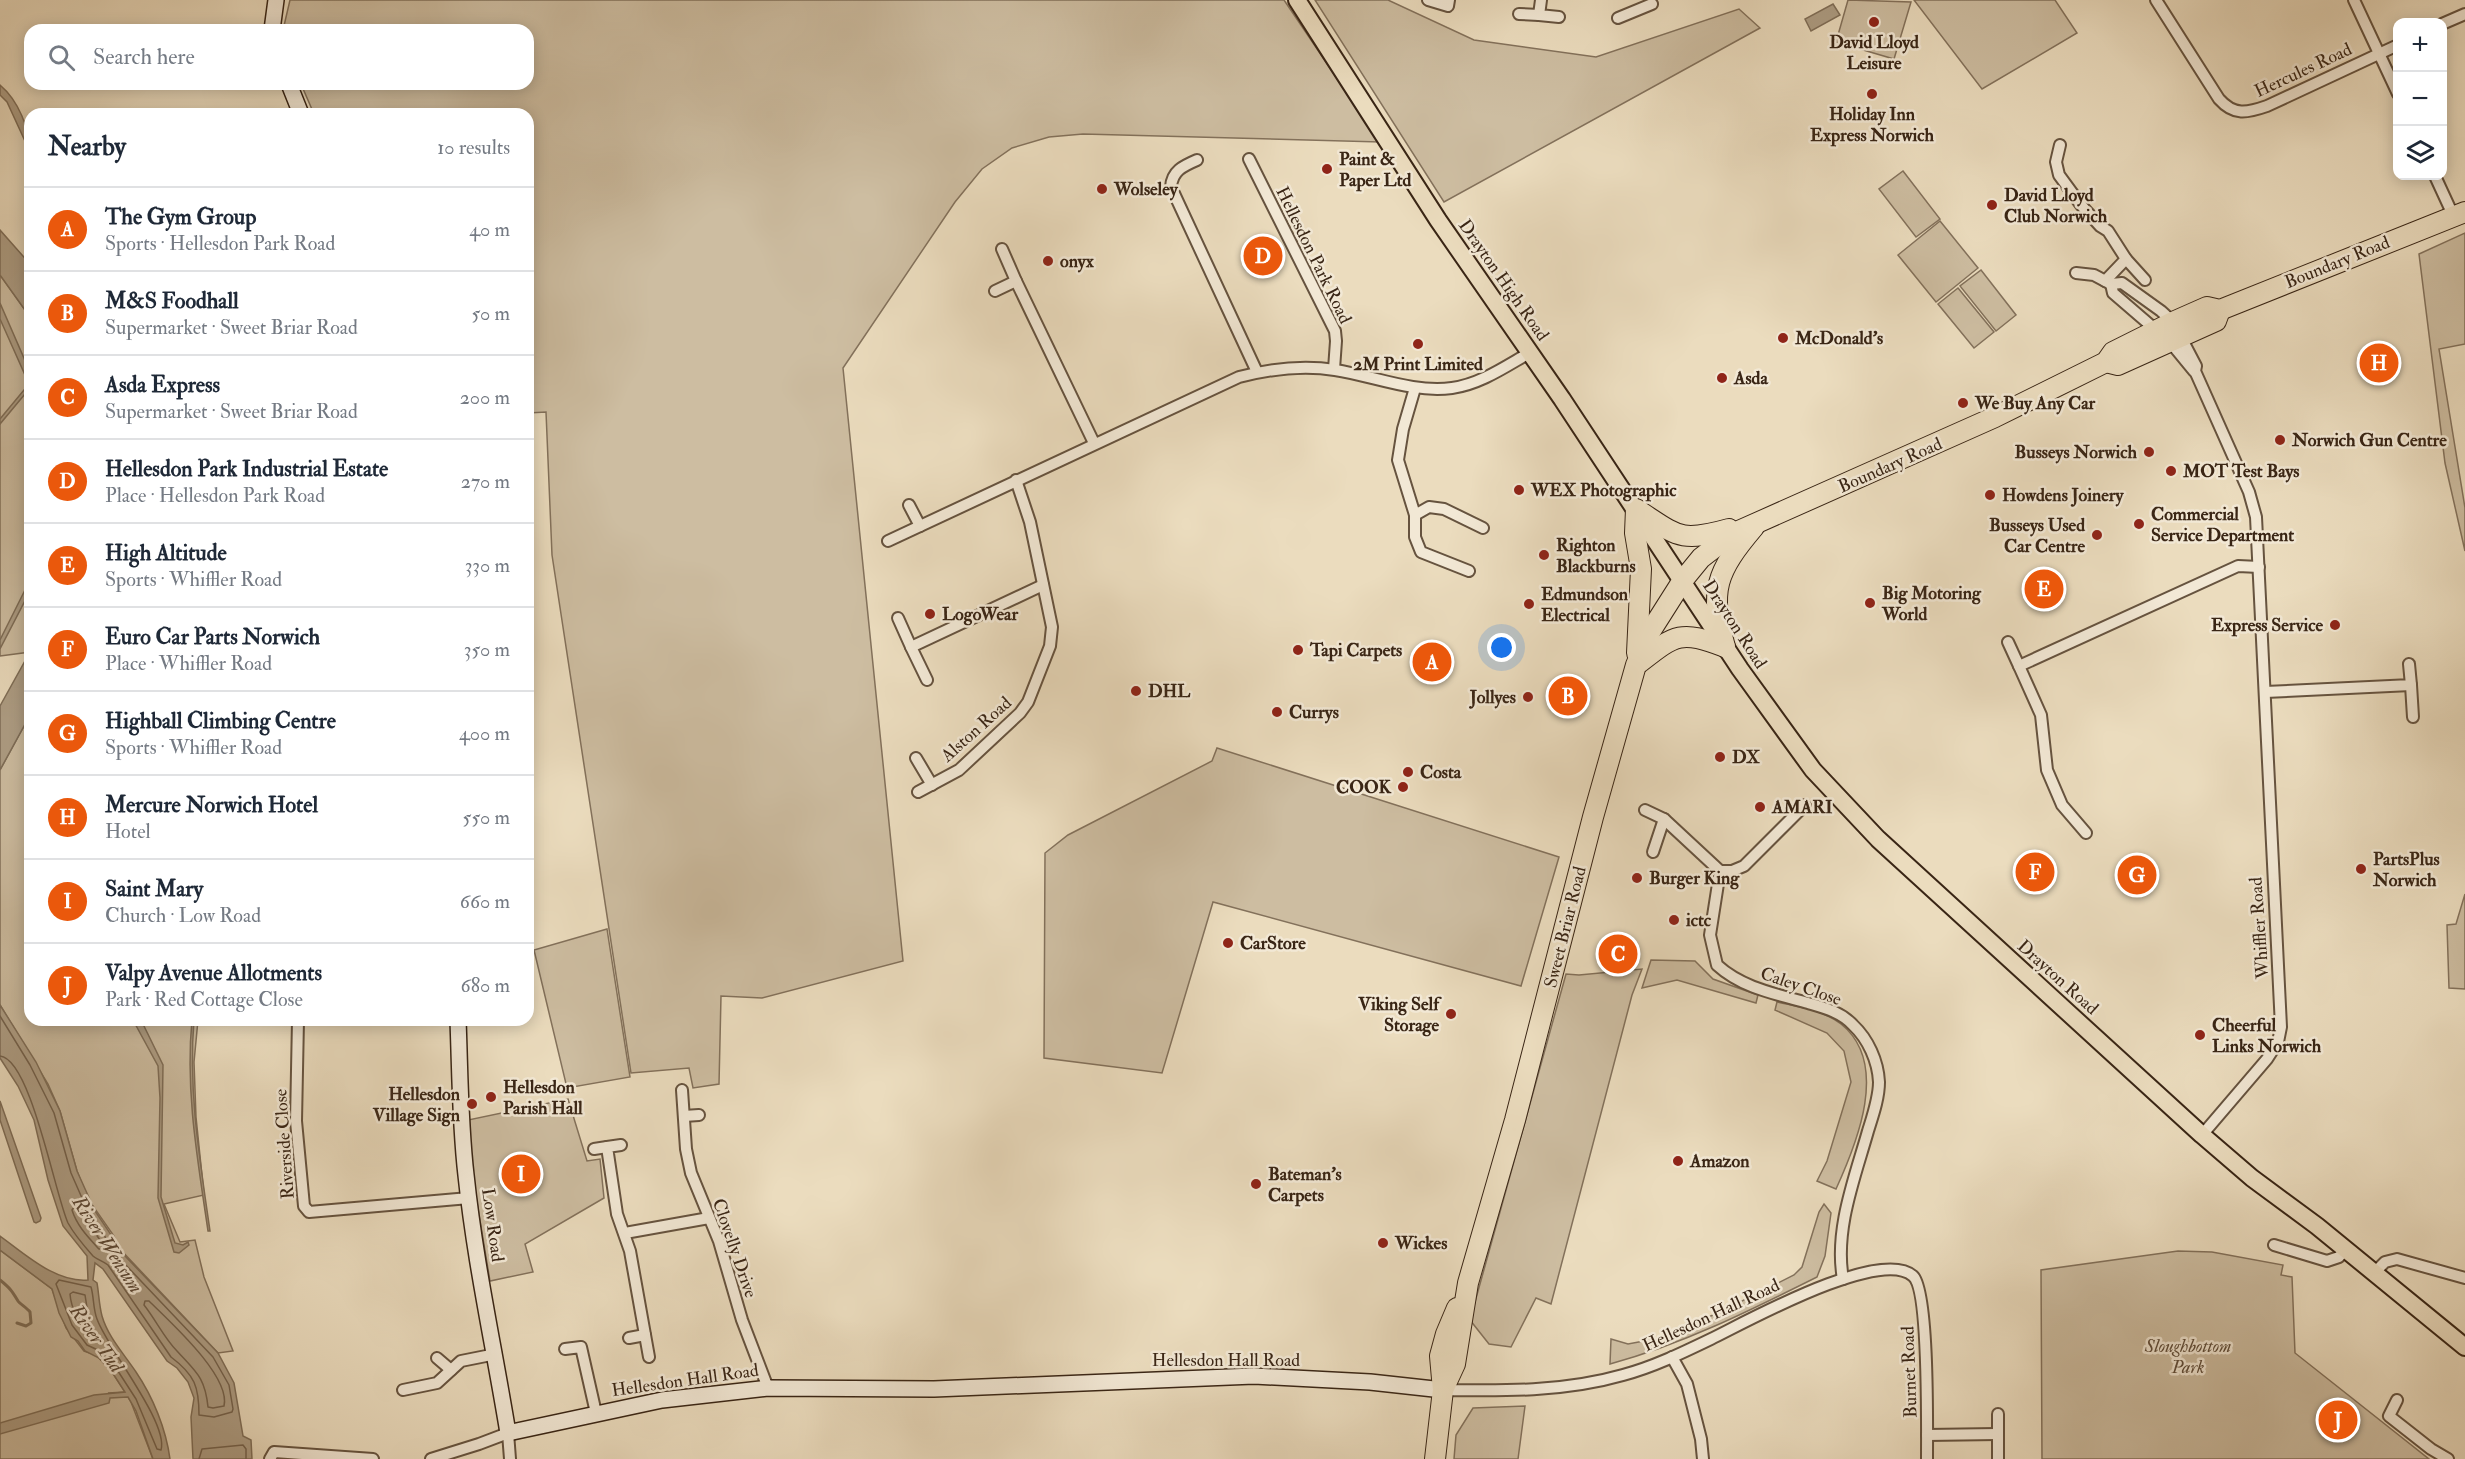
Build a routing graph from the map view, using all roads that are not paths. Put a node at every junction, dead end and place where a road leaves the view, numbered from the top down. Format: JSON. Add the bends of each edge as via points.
{"nodes":[{"id":1,"x":276,"y":0,"type":"edge"},
{"id":2,"x":1297,"y":0,"type":"edge"},
{"id":3,"x":1428,"y":0,"type":"edge"},
{"id":4,"x":1449,"y":0,"type":"edge"},
{"id":5,"x":1541,"y":0,"type":"edge"},
{"id":6,"x":2156,"y":0,"type":"edge"},
{"id":7,"x":2354,"y":0,"type":"edge"},
{"id":8,"x":1652,"y":4,"type":"dead end"},
{"id":9,"x":1632,"y":5,"type":"edge"},
{"id":10,"x":1519,"y":14,"type":"dead end"},
{"id":11,"x":2465,"y":14,"type":"edge"},
{"id":12,"x":1539,"y":15,"type":"junction"},
{"id":13,"x":1559,"y":16,"type":"dead end"},
{"id":14,"x":1618,"y":18,"type":"dead end"},
{"id":15,"x":2447,"y":22,"type":"edge"},
{"id":16,"x":273,"y":24,"type":"edge"},
{"id":17,"x":2393,"y":47,"type":"edge"},
{"id":18,"x":2379,"y":53,"type":"junction"},
{"id":19,"x":2393,"y":85,"type":"edge"},
{"id":20,"x":291,"y":90,"type":"edge"},
{"id":21,"x":299,"y":108,"type":"edge"},
{"id":22,"x":2060,"y":145,"type":"dead end"},
{"id":23,"x":1249,"y":159,"type":"dead end"},
{"id":24,"x":1197,"y":160,"type":"dead end"},
{"id":25,"x":2438,"y":180,"type":"edge"},
{"id":26,"x":2461,"y":210,"type":"edge"},
{"id":27,"x":1002,"y":249,"type":"dead end"},
{"id":28,"x":2126,"y":259,"type":"junction"},
{"id":29,"x":2076,"y":273,"type":"dead end"},
{"id":30,"x":2145,"y":280,"type":"dead end"},
{"id":31,"x":1016,"y":281,"type":"junction"},
{"id":32,"x":2108,"y":282,"type":"junction"},
{"id":33,"x":994,"y":291,"type":"dead end"},
{"id":34,"x":2171,"y":334,"type":"junction"},
{"id":35,"x":1531,"y":352,"type":"junction"},
{"id":36,"x":1334,"y":369,"type":"junction"},
{"id":37,"x":1257,"y":372,"type":"junction"},
{"id":38,"x":1415,"y":388,"type":"junction"},
{"id":39,"x":1094,"y":443,"type":"junction"},
{"id":40,"x":1016,"y":480,"type":"junction"},
{"id":41,"x":909,"y":505,"type":"dead end"},
{"id":42,"x":1636,"y":510,"type":"junction"},
{"id":43,"x":1415,"y":514,"type":"junction"},
{"id":44,"x":1759,"y":522,"type":"junction"},
{"id":45,"x":920,"y":526,"type":"junction"},
{"id":46,"x":1483,"y":528,"type":"dead end"},
{"id":47,"x":888,"y":541,"type":"dead end"},
{"id":48,"x":2259,"y":567,"type":"junction"},
{"id":49,"x":1469,"y":571,"type":"dead end"},
{"id":50,"x":1683,"y":580,"type":"junction"},
{"id":51,"x":1043,"y":585,"type":"junction"},
{"id":52,"x":898,"y":618,"type":"dead end"},
{"id":53,"x":2008,"y":642,"type":"dead end"},
{"id":54,"x":911,"y":647,"type":"junction"},
{"id":55,"x":1725,"y":647,"type":"junction"},
{"id":56,"x":2409,"y":664,"type":"dead end"},
{"id":57,"x":1636,"y":665,"type":"junction"},
{"id":58,"x":2019,"y":666,"type":"junction"},
{"id":59,"x":927,"y":680,"type":"dead end"},
{"id":60,"x":2411,"y":686,"type":"junction"},
{"id":61,"x":2265,"y":692,"type":"junction"},
{"id":62,"x":2413,"y":717,"type":"dead end"},
{"id":63,"x":916,"y":758,"type":"dead end"},
{"id":64,"x":932,"y":785,"type":"junction"},
{"id":65,"x":918,"y":792,"type":"dead end"},
{"id":66,"x":1805,"y":805,"type":"dead end"},
{"id":67,"x":1645,"y":810,"type":"dead end"},
{"id":68,"x":1664,"y":819,"type":"junction"},
{"id":69,"x":2086,"y":833,"type":"dead end"},
{"id":70,"x":1653,"y":852,"type":"dead end"},
{"id":71,"x":1720,"y":871,"type":"junction"},
{"id":72,"x":298,"y":1026,"type":"edge"},
{"id":73,"x":458,"y":1026,"type":"edge"},
{"id":74,"x":682,"y":1090,"type":"dead end"},
{"id":75,"x":699,"y":1115,"type":"dead end"},
{"id":76,"x":684,"y":1116,"type":"junction"},
{"id":77,"x":2202,"y":1135,"type":"junction"},
{"id":78,"x":621,"y":1145,"type":"dead end"},
{"id":79,"x":607,"y":1147,"type":"junction"},
{"id":80,"x":594,"y":1149,"type":"dead end"},
{"id":81,"x":469,"y":1198,"type":"junction"},
{"id":82,"x":709,"y":1218,"type":"junction"},
{"id":83,"x":625,"y":1233,"type":"junction"},
{"id":84,"x":2274,"y":1245,"type":"dead end"},
{"id":85,"x":2346,"y":1248,"type":"junction"},
{"id":86,"x":2374,"y":1273,"type":"junction"},
{"id":87,"x":2465,"y":1278,"type":"edge"},
{"id":88,"x":1844,"y":1279,"type":"junction"},
{"id":89,"x":1920,"y":1285,"type":"joint"},
{"id":90,"x":645,"y":1335,"type":"junction"},
{"id":91,"x":629,"y":1338,"type":"dead end"},
{"id":92,"x":2465,"y":1347,"type":"edge"},
{"id":93,"x":565,"y":1349,"type":"dead end"},
{"id":94,"x":496,"y":1354,"type":"junction"},
{"id":95,"x":649,"y":1357,"type":"dead end"},
{"id":96,"x":1672,"y":1357,"type":"junction"},
{"id":97,"x":437,"y":1358,"type":"dead end"},
{"id":98,"x":451,"y":1370,"type":"junction"},
{"id":99,"x":768,"y":1388,"type":"junction"},
{"id":100,"x":404,"y":1390,"type":"dead end"},
{"id":101,"x":1443,"y":1390,"type":"junction"},
{"id":102,"x":2397,"y":1400,"type":"dead end"},
{"id":103,"x":596,"y":1413,"type":"junction"},
{"id":104,"x":1998,"y":1414,"type":"dead end"},
{"id":105,"x":508,"y":1433,"type":"junction"},
{"id":106,"x":1997,"y":1434,"type":"junction"},
{"id":107,"x":1927,"y":1435,"type":"junction"},
{"id":108,"x":270,"y":1459,"type":"edge"},
{"id":109,"x":373,"y":1459,"type":"edge"},
{"id":110,"x":431,"y":1459,"type":"edge"},
{"id":111,"x":510,"y":1459,"type":"edge"},
{"id":112,"x":1434,"y":1459,"type":"edge"},
{"id":113,"x":1703,"y":1459,"type":"edge"},
{"id":114,"x":1927,"y":1459,"type":"edge"},
{"id":115,"x":1998,"y":1459,"type":"edge"},
{"id":116,"x":2448,"y":1459,"type":"edge"}],
"edges":[{"from":1,"to":16,"type":"street"},
{"from":2,"to":35,"type":"main road","name":"Drayton High Road","via":[[1434,215]]},
{"from":3,"to":4,"type":"street","via":[[1448,6]]},
{"from":5,"to":12,"type":"street"},
{"from":6,"to":18,"type":"street","name":"Hercules Road","via":[[2219,99],[2236,112],[2267,106]]},
{"from":7,"to":18,"type":"street"},
{"from":8,"to":9,"type":"street"},
{"from":9,"to":14,"type":"street"},
{"from":10,"to":12,"type":"street"},
{"from":11,"to":15,"type":"street"},
{"from":12,"to":13,"type":"street"},
{"from":17,"to":18,"type":"street","name":"Hercules Road"},
{"from":18,"to":19,"type":"street"},
{"from":20,"to":21,"type":"street"},
{"from":22,"to":28,"type":"street","via":[[2056,162],[2060,175],[2081,205],[2108,231]]},
{"from":23,"to":36,"type":"street","name":"Hellesdon Park Road","via":[[1335,331]]},
{"from":24,"to":37,"type":"street","via":[[1180,168],[1171,187]]},
{"from":25,"to":26,"type":"street"},
{"from":26,"to":34,"type":"highway","name":"Boundary Road","via":[[2220,310],[2216,321]]},
{"from":27,"to":31,"type":"street"},
{"from":28,"to":30,"type":"street"},
{"from":28,"to":32,"type":"street"},
{"from":29,"to":32,"type":"street"},
{"from":31,"to":33,"type":"street"},
{"from":31,"to":39,"type":"street"},
{"from":32,"to":34,"type":"street","via":[[2113,293]]},
{"from":32,"to":34,"type":"street","via":[[2122,283],[2160,310]]},
{"from":34,"to":44,"type":"highway","name":"Boundary Road","via":[[2113,352],[2106,362],[1995,417]]},
{"from":34,"to":48,"type":"street","name":"Whiffler Road","via":[[2196,366],[2249,492],[2256,517]]},
{"from":35,"to":38,"type":"street","via":[[1469,384]]},
{"from":35,"to":42,"type":"main road","name":"Drayton High Road"},
{"from":36,"to":37,"type":"street"},
{"from":36,"to":38,"type":"street"},
{"from":37,"to":39,"type":"street"},
{"from":38,"to":43,"type":"street","via":[[1398,460]]},
{"from":39,"to":40,"type":"street"},
{"from":40,"to":45,"type":"street"},
{"from":40,"to":51,"type":"street","name":"Alston Road","via":[[1030,522]]},
{"from":41,"to":45,"type":"street"},
{"from":42,"to":44,"type":"highway","via":[[1685,538]]},
{"from":42,"to":50,"type":"main road","name":"Drayton High Road"},
{"from":42,"to":57,"type":"highway","via":[[1641,569]]},
{"from":43,"to":46,"type":"street","via":[[1429,507],[1444,510]]},
{"from":43,"to":49,"type":"street","via":[[1415,537],[1420,552]]},
{"from":44,"to":50,"type":"highway","name":"Boundary Road","via":[[1716,544]]},
{"from":44,"to":55,"type":"highway","via":[[1734,550],[1719,581],[1717,616]]},
{"from":45,"to":47,"type":"street"},
{"from":48,"to":58,"type":"street","via":[[2238,566]]},
{"from":48,"to":61,"type":"street","name":"Whiffler Road"},
{"from":50,"to":55,"type":"main road","name":"Drayton Road"},
{"from":50,"to":57,"type":"highway","name":"Sweet Briar Road","via":[[1650,632]]},
{"from":51,"to":54,"type":"street"},
{"from":51,"to":64,"type":"street","name":"Alston Road","via":[[1052,627],[1050,646],[1028,702],[959,770]]},
{"from":52,"to":54,"type":"street"},
{"from":53,"to":58,"type":"street"},
{"from":54,"to":59,"type":"street"},
{"from":55,"to":57,"type":"highway","via":[[1699,637],[1673,638]]},
{"from":55,"to":77,"type":"main road","name":"Drayton Road","via":[[1813,770],[1878,839]]},
{"from":56,"to":60,"type":"street"},
{"from":57,"to":101,"type":"highway","name":"Sweet Briar Road","via":[[1518,1110],[1468,1283],[1440,1356]]},
{"from":58,"to":69,"type":"street","via":[[2041,715],[2047,770],[2062,805]]},
{"from":60,"to":61,"type":"street"},
{"from":60,"to":62,"type":"street"},
{"from":61,"to":77,"type":"street","name":"Whiffler Road","via":[[2281,1028],[2278,1042],[2267,1059]]},
{"from":63,"to":64,"type":"street","name":"Alston Road"},
{"from":64,"to":65,"type":"street","name":"Alston Road"},
{"from":66,"to":71,"type":"street","via":[[1744,866]]},
{"from":67,"to":68,"type":"street"},
{"from":68,"to":70,"type":"street"},
{"from":68,"to":71,"type":"street"},
{"from":71,"to":88,"type":"street","name":"Caley Close","via":[[1710,935],[1716,965],[1742,983],[1833,1010],[1852,1024],[1868,1044],[1875,1062],[1877,1101],[1849,1199],[1843,1240]]},
{"from":72,"to":81,"type":"street","name":"Riverside Close","via":[[296,1121],[304,1206],[309,1212]]},
{"from":73,"to":81,"type":"street","name":"Low Road"},
{"from":74,"to":76,"type":"street","name":"Clovelly Drive"},
{"from":75,"to":76,"type":"street"},
{"from":76,"to":82,"type":"street","name":"Clovelly Drive","via":[[691,1173]]},
{"from":77,"to":85,"type":"main road","name":"Drayton Road"},
{"from":78,"to":79,"type":"street"},
{"from":79,"to":80,"type":"street"},
{"from":79,"to":83,"type":"street","via":[[617,1214]]},
{"from":81,"to":94,"type":"street","name":"Low Road"},
{"from":82,"to":83,"type":"street"},
{"from":82,"to":99,"type":"street","name":"Clovelly Drive"},
{"from":83,"to":90,"type":"street"},
{"from":84,"to":85,"type":"street","via":[[2327,1261]]},
{"from":85,"to":86,"type":"main road","name":"Drayton Road"},
{"from":86,"to":87,"type":"street","via":[[2385,1262],[2397,1259]]},
{"from":86,"to":92,"type":"main road","name":"Drayton Road"},
{"from":88,"to":89,"type":"street","name":"Hellesdon Hall Road","via":[[1905,1270]]},
{"from":88,"to":96,"type":"street","name":"Hellesdon Hall Road","via":[[1796,1296]]},
{"from":89,"to":107,"type":"street","name":"Burnet Road"},
{"from":90,"to":91,"type":"street"},
{"from":90,"to":95,"type":"street"},
{"from":93,"to":103,"type":"street","via":[[581,1347]]},
{"from":94,"to":98,"type":"street","via":[[461,1361]]},
{"from":94,"to":105,"type":"street","name":"Low Road"},
{"from":96,"to":101,"type":"street","name":"Hellesdon Hall Road","via":[[1623,1375],[1574,1386]]},
{"from":96,"to":113,"type":"street","via":[[1687,1384]]},
{"from":97,"to":98,"type":"street"},
{"from":98,"to":100,"type":"street","via":[[437,1383]]},
{"from":99,"to":101,"type":"street","name":"Hellesdon Hall Road","via":[[934,1389],[1254,1376]]},
{"from":99,"to":103,"type":"street","name":"Hellesdon Hall Road","via":[[705,1394]]},
{"from":101,"to":112,"type":"highway","name":"Sweet Briar Road"},
{"from":102,"to":116,"type":"street","via":[[2389,1416]]},
{"from":103,"to":105,"type":"street","name":"Hellesdon Hall Road"},
{"from":104,"to":106,"type":"street"},
{"from":105,"to":110,"type":"street"},
{"from":105,"to":111,"type":"street"},
{"from":106,"to":107,"type":"street"},
{"from":106,"to":115,"type":"street"},
{"from":107,"to":114,"type":"street","name":"Burnet Road"},
{"from":108,"to":109,"type":"street","via":[[274,1452]]}]}
